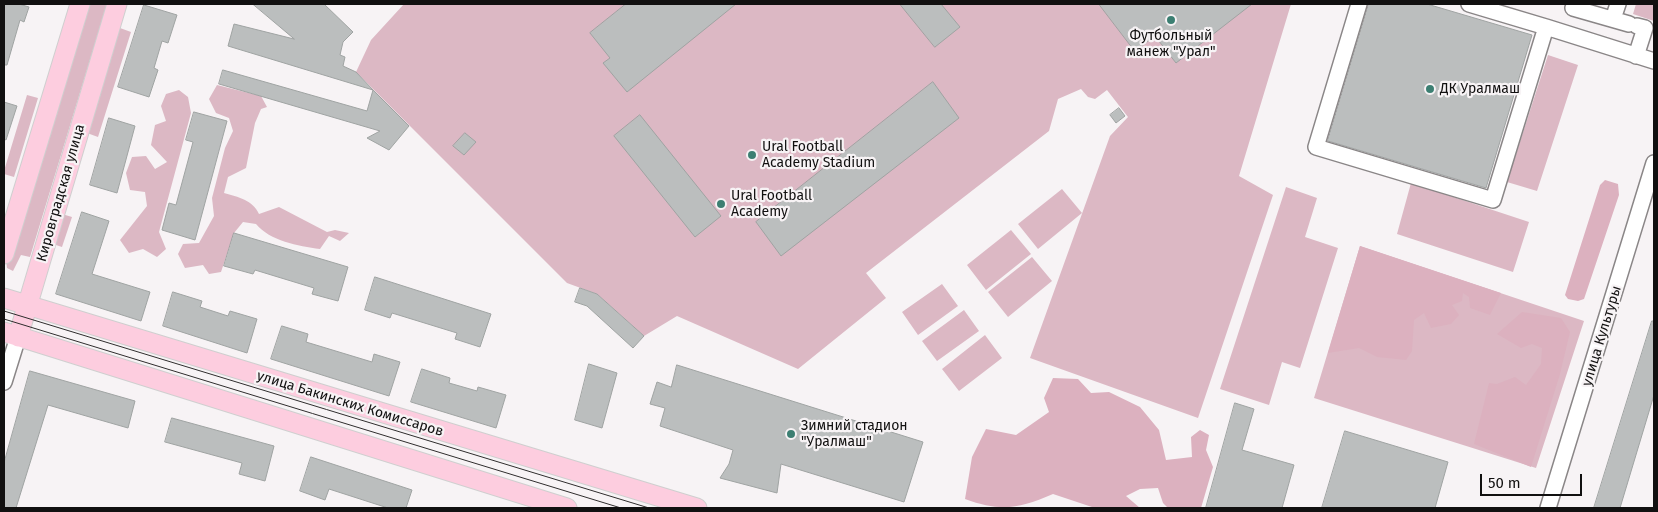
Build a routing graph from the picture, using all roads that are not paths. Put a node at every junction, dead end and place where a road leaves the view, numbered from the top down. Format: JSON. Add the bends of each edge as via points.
{"nodes":[{"id":1,"x":80,"y":4,"type":"edge"},
{"id":2,"x":117,"y":4,"type":"edge"},
{"id":3,"x":1359,"y":4,"type":"edge"},
{"id":4,"x":1469,"y":4,"type":"edge"},
{"id":5,"x":1618,"y":4,"type":"edge"},
{"id":6,"x":1567,"y":6,"type":"edge"},
{"id":7,"x":1613,"y":19,"type":"junction"},
{"id":8,"x":1546,"y":27,"type":"junction"},
{"id":9,"x":1636,"y":56,"type":"junction"},
{"id":10,"x":1654,"y":61,"type":"edge"},
{"id":11,"x":1654,"y":163,"type":"edge"},
{"id":12,"x":4,"y":254,"type":"edge"},
{"id":13,"x":4,"y":298,"type":"edge"},
{"id":14,"x":28,"y":306,"type":"junction"},
{"id":15,"x":11,"y":335,"type":"edge"},
{"id":16,"x":4,"y":382,"type":"edge"},
{"id":17,"x":567,"y":508,"type":"edge"},
{"id":18,"x":697,"y":508,"type":"edge"},
{"id":19,"x":1548,"y":508,"type":"edge"}],
"edges":[{"from":1,"to":12,"type":"main road"},
{"from":2,"to":14,"type":"main road","name":"Кировградская улица"},
{"from":3,"to":8,"type":"street","via":[[1316,147],[1493,200]]},
{"from":4,"to":8,"type":"street"},
{"from":5,"to":7,"type":"street"},
{"from":6,"to":7,"type":"street"},
{"from":7,"to":9,"type":"street","via":[[1645,28]]},
{"from":8,"to":9,"type":"street"},
{"from":9,"to":10,"type":"street"},
{"from":11,"to":19,"type":"street","name":"улица Культуры"},
{"from":13,"to":14,"type":"main road","name":"улица Бакинских Комиссаров"},
{"from":14,"to":15,"type":"main road","name":"Кировградская улица"},
{"from":14,"to":18,"type":"main road","name":"улица Бакинских Комиссаров"},
{"from":15,"to":16,"type":"street","name":"Кировградская улица"},
{"from":15,"to":17,"type":"main road"}]}
